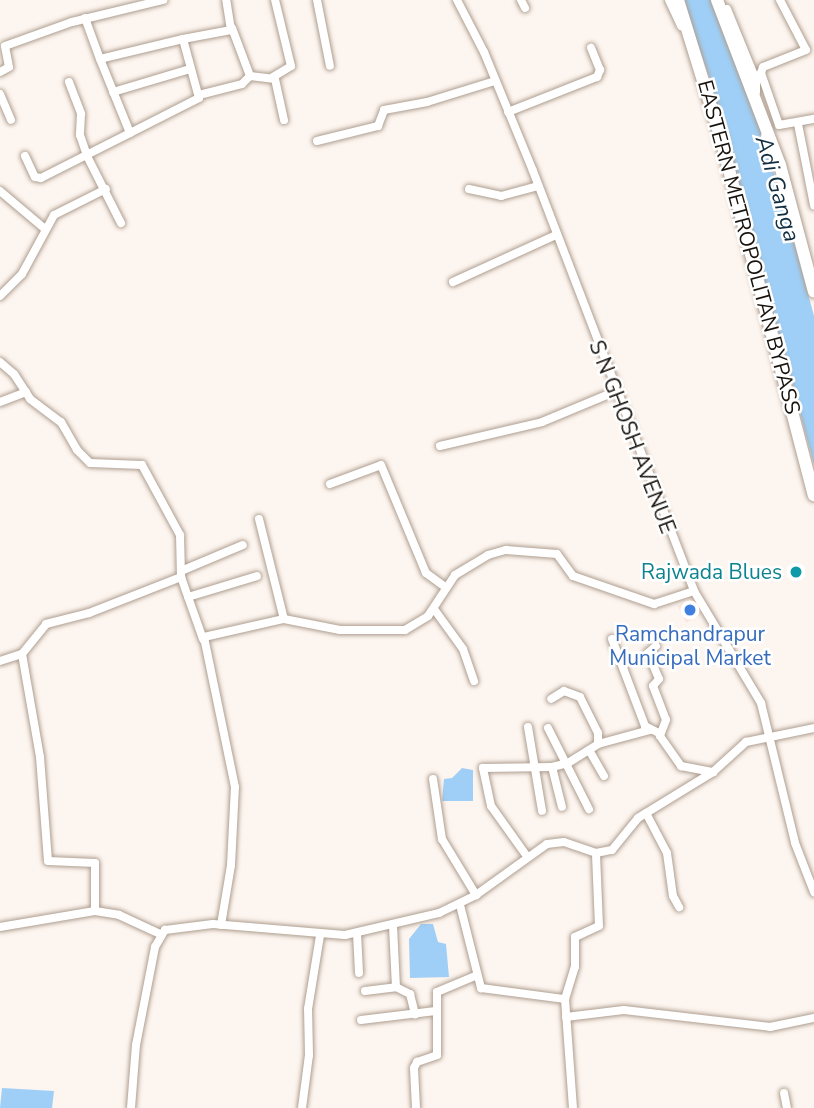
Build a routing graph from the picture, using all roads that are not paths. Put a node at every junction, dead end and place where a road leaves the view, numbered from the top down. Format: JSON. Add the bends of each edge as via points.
{"nodes":[{"id":1,"x":163,"y":0,"type":"edge"},
{"id":2,"x":226,"y":0,"type":"edge"},
{"id":3,"x":275,"y":0,"type":"edge"},
{"id":4,"x":317,"y":0,"type":"edge"},
{"id":5,"x":457,"y":0,"type":"edge"},
{"id":6,"x":669,"y":0,"type":"edge"},
{"id":7,"x":678,"y":0,"type":"edge"},
{"id":8,"x":717,"y":0,"type":"edge"},
{"id":9,"x":723,"y":0,"type":"edge"},
{"id":10,"x":780,"y":0,"type":"edge"},
{"id":11,"x":145,"y":2,"type":"edge"},
{"id":12,"x":85,"y":18,"type":"junction"},
{"id":13,"x":232,"y":29,"type":"junction"},
{"id":14,"x":0,"y":35,"type":"edge"},
{"id":15,"x":183,"y":39,"type":"junction"},
{"id":16,"x":5,"y":46,"type":"junction"},
{"id":17,"x":591,"y":48,"type":"dead end"},
{"id":18,"x":100,"y":59,"type":"junction"},
{"id":19,"x":330,"y":66,"type":"dead end"},
{"id":20,"x":190,"y":69,"type":"junction"},
{"id":21,"x":0,"y":72,"type":"edge"},
{"id":22,"x":250,"y":76,"type":"junction"},
{"id":23,"x":273,"y":77,"type":"junction"},
{"id":24,"x":495,"y":81,"type":"junction"},
{"id":25,"x":69,"y":82,"type":"dead end"},
{"id":26,"x":705,"y":84,"type":"junction"},
{"id":27,"x":113,"y":92,"type":"junction"},
{"id":28,"x":0,"y":94,"type":"edge"},
{"id":29,"x":200,"y":95,"type":"junction"},
{"id":30,"x":756,"y":95,"type":"junction"},
{"id":31,"x":508,"y":112,"type":"junction"},
{"id":32,"x":814,"y":119,"type":"edge"},
{"id":33,"x":11,"y":120,"type":"dead end"},
{"id":34,"x":284,"y":120,"type":"dead end"},
{"id":35,"x":798,"y":124,"type":"junction"},
{"id":36,"x":130,"y":133,"type":"junction"},
{"id":37,"x":317,"y":141,"type":"dead end"},
{"id":38,"x":25,"y":156,"type":"dead end"},
{"id":39,"x":88,"y":158,"type":"junction"},
{"id":40,"x":538,"y":186,"type":"junction"},
{"id":41,"x":469,"y":188,"type":"dead end"},
{"id":42,"x":106,"y":189,"type":"junction"},
{"id":43,"x":0,"y":191,"type":"edge"},
{"id":44,"x":814,"y":205,"type":"edge"},
{"id":45,"x":121,"y":223,"type":"dead end"},
{"id":46,"x":44,"y":228,"type":"junction"},
{"id":47,"x":554,"y":236,"type":"junction"},
{"id":48,"x":453,"y":282,"type":"dead end"},
{"id":49,"x":814,"y":292,"type":"edge"},
{"id":50,"x":0,"y":296,"type":"edge"},
{"id":51,"x":0,"y":362,"type":"edge"},
{"id":52,"x":26,"y":392,"type":"junction"},
{"id":53,"x":614,"y":392,"type":"junction"},
{"id":54,"x":0,"y":402,"type":"edge"},
{"id":55,"x":440,"y":446,"type":"dead end"},
{"id":56,"x":330,"y":484,"type":"dead end"},
{"id":57,"x":814,"y":495,"type":"edge"},
{"id":58,"x":260,"y":520,"type":"dead end"},
{"id":59,"x":243,"y":545,"type":"dead end"},
{"id":60,"x":181,"y":574,"type":"junction"},
{"id":61,"x":257,"y":576,"type":"dead end"},
{"id":62,"x":444,"y":586,"type":"junction"},
{"id":63,"x":694,"y":592,"type":"junction"},
{"id":64,"x":188,"y":597,"type":"junction"},
{"id":65,"x":433,"y":609,"type":"junction"},
{"id":66,"x":284,"y":619,"type":"junction"},
{"id":67,"x":203,"y":639,"type":"junction"},
{"id":68,"x":612,"y":639,"type":"dead end"},
{"id":69,"x":656,"y":646,"type":"dead end"},
{"id":70,"x":22,"y":654,"type":"junction"},
{"id":71,"x":0,"y":661,"type":"edge"},
{"id":72,"x":474,"y":681,"type":"dead end"},
{"id":73,"x":551,"y":699,"type":"dead end"},
{"id":74,"x":528,"y":727,"type":"dead end"},
{"id":75,"x":548,"y":728,"type":"dead end"},
{"id":76,"x":814,"y":728,"type":"edge"},
{"id":77,"x":655,"y":732,"type":"junction"},
{"id":78,"x":772,"y":737,"type":"junction"},
{"id":79,"x":598,"y":744,"type":"junction"},
{"id":80,"x":589,"y":750,"type":"junction"},
{"id":81,"x":568,"y":763,"type":"junction"},
{"id":82,"x":535,"y":767,"type":"junction"},
{"id":83,"x":552,"y":767,"type":"junction"},
{"id":84,"x":713,"y":772,"type":"junction"},
{"id":85,"x":604,"y":776,"type":"dead end"},
{"id":86,"x":433,"y":779,"type":"dead end"},
{"id":87,"x":562,"y":807,"type":"dead end"},
{"id":88,"x":589,"y":809,"type":"dead end"},
{"id":89,"x":542,"y":811,"type":"dead end"},
{"id":90,"x":646,"y":813,"type":"junction"},
{"id":91,"x":596,"y":853,"type":"junction"},
{"id":92,"x":526,"y":855,"type":"junction"},
{"id":93,"x":814,"y":892,"type":"edge"},
{"id":94,"x":476,"y":895,"type":"junction"},
{"id":95,"x":460,"y":905,"type":"junction"},
{"id":96,"x":679,"y":907,"type":"dead end"},
{"id":97,"x":95,"y":911,"type":"junction"},
{"id":98,"x":221,"y":925,"type":"junction"},
{"id":99,"x":393,"y":926,"type":"junction"},
{"id":100,"x":0,"y":927,"type":"edge"},
{"id":101,"x":357,"y":933,"type":"junction"},
{"id":102,"x":160,"y":934,"type":"junction"},
{"id":103,"x":320,"y":936,"type":"junction"},
{"id":104,"x":359,"y":973,"type":"dead end"},
{"id":105,"x":475,"y":976,"type":"junction"},
{"id":106,"x":396,"y":987,"type":"junction"},
{"id":107,"x":365,"y":991,"type":"dead end"},
{"id":108,"x":565,"y":999,"type":"junction"},
{"id":109,"x":435,"y":1011,"type":"junction"},
{"id":110,"x":415,"y":1014,"type":"junction"},
{"id":111,"x":566,"y":1017,"type":"junction"},
{"id":112,"x":814,"y":1018,"type":"edge"},
{"id":113,"x":361,"y":1020,"type":"dead end"},
{"id":114,"x":785,"y":1093,"type":"dead end"},
{"id":115,"x":131,"y":1108,"type":"edge"},
{"id":116,"x":302,"y":1108,"type":"edge"},
{"id":117,"x":416,"y":1108,"type":"edge"},
{"id":118,"x":573,"y":1108,"type":"edge"},
{"id":119,"x":788,"y":1108,"type":"edge"}],
"edges":[{"from":1,"to":11,"type":"street"},
{"from":2,"to":13,"type":"street"},
{"from":3,"to":23,"type":"street","via":[[291,66]]},
{"from":4,"to":19,"type":"street"},
{"from":5,"to":24,"type":"street","name":"S N GHOSH AVENUE"},
{"from":6,"to":26,"type":"street"},
{"from":7,"to":26,"type":"main road","name":"EASTERN METROPOLITAN BYPASS"},
{"from":8,"to":30,"type":"main road","name":"EASTERN METROPOLITAN BYPASS"},
{"from":9,"to":30,"type":"street","via":[[755,80]]},
{"from":10,"to":35,"type":"street","via":[[806,50],[761,69],[778,123]]},
{"from":11,"to":12,"type":"street"},
{"from":12,"to":16,"type":"street"},
{"from":12,"to":18,"type":"street"},
{"from":13,"to":15,"type":"street"},
{"from":13,"to":22,"type":"street"},
{"from":14,"to":16,"type":"street"},
{"from":15,"to":18,"type":"street"},
{"from":15,"to":20,"type":"street"},
{"from":16,"to":21,"type":"street","via":[[9,67]]},
{"from":17,"to":31,"type":"street","via":[[600,70],[597,77]]},
{"from":18,"to":27,"type":"street"},
{"from":20,"to":27,"type":"street"},
{"from":20,"to":29,"type":"street"},
{"from":22,"to":23,"type":"street"},
{"from":22,"to":29,"type":"street","via":[[242,85]]},
{"from":23,"to":34,"type":"street"},
{"from":24,"to":31,"type":"street","name":"S N GHOSH AVENUE"},
{"from":24,"to":37,"type":"street","via":[[427,103],[383,110],[378,127]]},
{"from":25,"to":39,"type":"street","via":[[81,114],[80,135]]},
{"from":26,"to":57,"type":"main road","name":"EASTERN METROPOLITAN BYPASS"},
{"from":27,"to":36,"type":"street"},
{"from":28,"to":33,"type":"street"},
{"from":29,"to":36,"type":"street","via":[[194,104]]},
{"from":30,"to":49,"type":"main road","name":"EASTERN METROPOLITAN BYPASS"},
{"from":31,"to":40,"type":"street","name":"S N GHOSH AVENUE"},
{"from":32,"to":35,"type":"street"},
{"from":35,"to":44,"type":"street"},
{"from":36,"to":39,"type":"street"},
{"from":38,"to":39,"type":"street","via":[[39,178]]},
{"from":39,"to":42,"type":"street"},
{"from":40,"to":41,"type":"street","via":[[501,196]]},
{"from":40,"to":47,"type":"street","name":"S N GHOSH AVENUE"},
{"from":42,"to":45,"type":"street"},
{"from":42,"to":46,"type":"street","via":[[66,206]]},
{"from":43,"to":46,"type":"street"},
{"from":46,"to":50,"type":"street","via":[[22,274]]},
{"from":47,"to":48,"type":"street"},
{"from":47,"to":53,"type":"street","name":"S N GHOSH AVENUE"},
{"from":51,"to":52,"type":"street"},
{"from":52,"to":54,"type":"street"},
{"from":52,"to":60,"type":"street","via":[[61,422],[90,463],[142,466],[180,535]]},
{"from":53,"to":55,"type":"street","via":[[542,422]]},
{"from":53,"to":63,"type":"street","name":"S N GHOSH AVENUE"},
{"from":56,"to":62,"type":"street","via":[[383,467],[426,573]]},
{"from":58,"to":66,"type":"street"},
{"from":59,"to":60,"type":"street"},
{"from":60,"to":64,"type":"street"},
{"from":60,"to":70,"type":"street","via":[[113,605],[46,624]]},
{"from":61,"to":64,"type":"street"},
{"from":62,"to":63,"type":"street","via":[[488,555],[506,550],[557,554],[573,576],[654,604]]},
{"from":62,"to":65,"type":"street"},
{"from":63,"to":78,"type":"street","name":"S N GHOSH AVENUE","via":[[755,691]]},
{"from":64,"to":67,"type":"street"},
{"from":65,"to":66,"type":"street","via":[[417,625],[396,632],[340,630]]},
{"from":65,"to":72,"type":"street","via":[[463,649]]},
{"from":66,"to":67,"type":"street"},
{"from":67,"to":98,"type":"street","via":[[226,726],[235,787],[231,865]]},
{"from":68,"to":77,"type":"street"},
{"from":69,"to":77,"type":"street","via":[[648,653],[659,679],[653,688],[666,720]]},
{"from":70,"to":71,"type":"street"},
{"from":70,"to":97,"type":"street","via":[[37,731],[48,861],[95,863]]},
{"from":73,"to":79,"type":"street","via":[[564,691],[580,697],[598,733]]},
{"from":74,"to":82,"type":"street"},
{"from":75,"to":81,"type":"street"},
{"from":76,"to":78,"type":"street"},
{"from":77,"to":79,"type":"street"},
{"from":77,"to":84,"type":"street","via":[[679,764]]},
{"from":78,"to":84,"type":"street","via":[[746,742]]},
{"from":78,"to":93,"type":"street","name":"S N GHOSH AVENUE","via":[[791,828]]},
{"from":79,"to":80,"type":"street"},
{"from":80,"to":81,"type":"street"},
{"from":80,"to":85,"type":"street"},
{"from":81,"to":83,"type":"street"},
{"from":81,"to":88,"type":"street"},
{"from":82,"to":83,"type":"street"},
{"from":82,"to":89,"type":"street"},
{"from":82,"to":92,"type":"street","via":[[483,768],[494,812]]},
{"from":83,"to":87,"type":"street"},
{"from":84,"to":90,"type":"street"},
{"from":86,"to":94,"type":"street","via":[[442,839]]},
{"from":90,"to":91,"type":"street","via":[[612,850]]},
{"from":90,"to":96,"type":"street","via":[[667,853]]},
{"from":91,"to":92,"type":"street","via":[[558,842]]},
{"from":91,"to":108,"type":"street","via":[[599,926],[575,937],[575,967]]},
{"from":92,"to":94,"type":"street"},
{"from":94,"to":95,"type":"street"},
{"from":95,"to":99,"type":"street"},
{"from":95,"to":105,"type":"street"},
{"from":97,"to":100,"type":"street"},
{"from":97,"to":102,"type":"street","via":[[119,915]]},
{"from":98,"to":102,"type":"street","via":[[171,928]]},
{"from":98,"to":103,"type":"street"},
{"from":99,"to":101,"type":"street"},
{"from":99,"to":106,"type":"street"},
{"from":101,"to":103,"type":"street"},
{"from":101,"to":104,"type":"street"},
{"from":102,"to":115,"type":"street","via":[[132,1068]]},
{"from":103,"to":116,"type":"street","via":[[308,1009],[309,1055]]},
{"from":105,"to":108,"type":"street","via":[[481,988]]},
{"from":105,"to":109,"type":"street","via":[[437,992]]},
{"from":106,"to":107,"type":"street"},
{"from":106,"to":110,"type":"street","via":[[410,994]]},
{"from":108,"to":111,"type":"street"},
{"from":109,"to":110,"type":"street"},
{"from":109,"to":117,"type":"street","via":[[437,1055],[417,1062],[414,1068]]},
{"from":110,"to":113,"type":"street"},
{"from":111,"to":112,"type":"street","via":[[624,1010],[770,1027]]},
{"from":111,"to":118,"type":"street"},
{"from":114,"to":119,"type":"street"}]}
